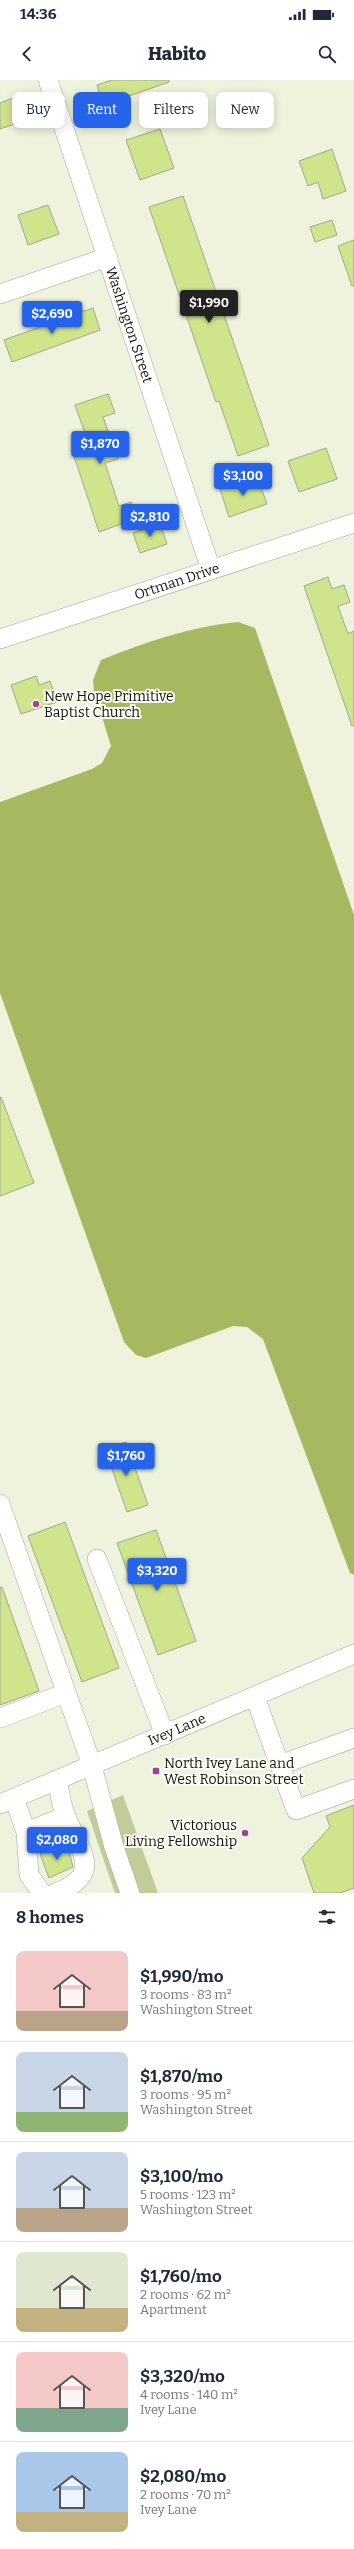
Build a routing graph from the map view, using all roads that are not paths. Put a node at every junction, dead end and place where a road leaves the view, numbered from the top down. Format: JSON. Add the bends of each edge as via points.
{"nodes":[{"id":1,"x":48,"y":80,"type":"edge"},
{"id":2,"x":108,"y":257,"type":"junction"},
{"id":3,"x":0,"y":294,"type":"edge"},
{"id":4,"x":354,"y":523,"type":"edge"},
{"id":5,"x":211,"y":570,"type":"junction"},
{"id":6,"x":0,"y":639,"type":"edge"},
{"id":7,"x":0,"y":1504,"type":"edge"},
{"id":8,"x":97,"y":1559,"type":"dead end"},
{"id":9,"x":354,"y":1654,"type":"edge"},
{"id":10,"x":66,"y":1693,"type":"junction"},
{"id":11,"x":254,"y":1697,"type":"junction"},
{"id":12,"x":0,"y":1718,"type":"edge"},
{"id":13,"x":165,"y":1735,"type":"junction"},
{"id":14,"x":354,"y":1738,"type":"edge"},
{"id":15,"x":280,"y":1765,"type":"junction"},
{"id":16,"x":92,"y":1766,"type":"junction"},
{"id":17,"x":57,"y":1780,"type":"junction"},
{"id":18,"x":354,"y":1789,"type":"edge"},
{"id":19,"x":7,"y":1801,"type":"edge"},
{"id":20,"x":66,"y":1816,"type":"junction"},
{"id":21,"x":26,"y":1832,"type":"junction"},
{"id":22,"x":42,"y":1893,"type":"edge"},
{"id":23,"x":55,"y":1893,"type":"edge"},
{"id":24,"x":130,"y":1893,"type":"edge"}],
"edges":[{"from":1,"to":2,"type":"street","name":"Washington Street"},
{"from":2,"to":3,"type":"street"},
{"from":2,"to":5,"type":"street","name":"Washington Street"},
{"from":4,"to":5,"type":"street","name":"Ortman Drive"},
{"from":5,"to":6,"type":"street","name":"Ortman Drive"},
{"from":7,"to":10,"type":"street"},
{"from":8,"to":13,"type":"street"},
{"from":9,"to":11,"type":"street","name":"Ivey Lane"},
{"from":10,"to":12,"type":"street"},
{"from":10,"to":16,"type":"street"},
{"from":11,"to":13,"type":"street","name":"Ivey Lane"},
{"from":11,"to":15,"type":"street"},
{"from":13,"to":16,"type":"street","name":"Ivey Lane"},
{"from":14,"to":15,"type":"street"},
{"from":15,"to":18,"type":"street","via":[[296,1810]]},
{"from":16,"to":17,"type":"street","name":"Ivey Lane"},
{"from":16,"to":24,"type":"street","via":[[114,1847]]},
{"from":17,"to":19,"type":"street","name":"Ivey Lane"},
{"from":17,"to":20,"type":"street"},
{"from":19,"to":21,"type":"street"},
{"from":20,"to":21,"type":"street"},
{"from":20,"to":23,"type":"street","via":[[85,1859],[84,1873],[74,1886]]},
{"from":21,"to":22,"type":"street","via":[[29,1875]]}]}
